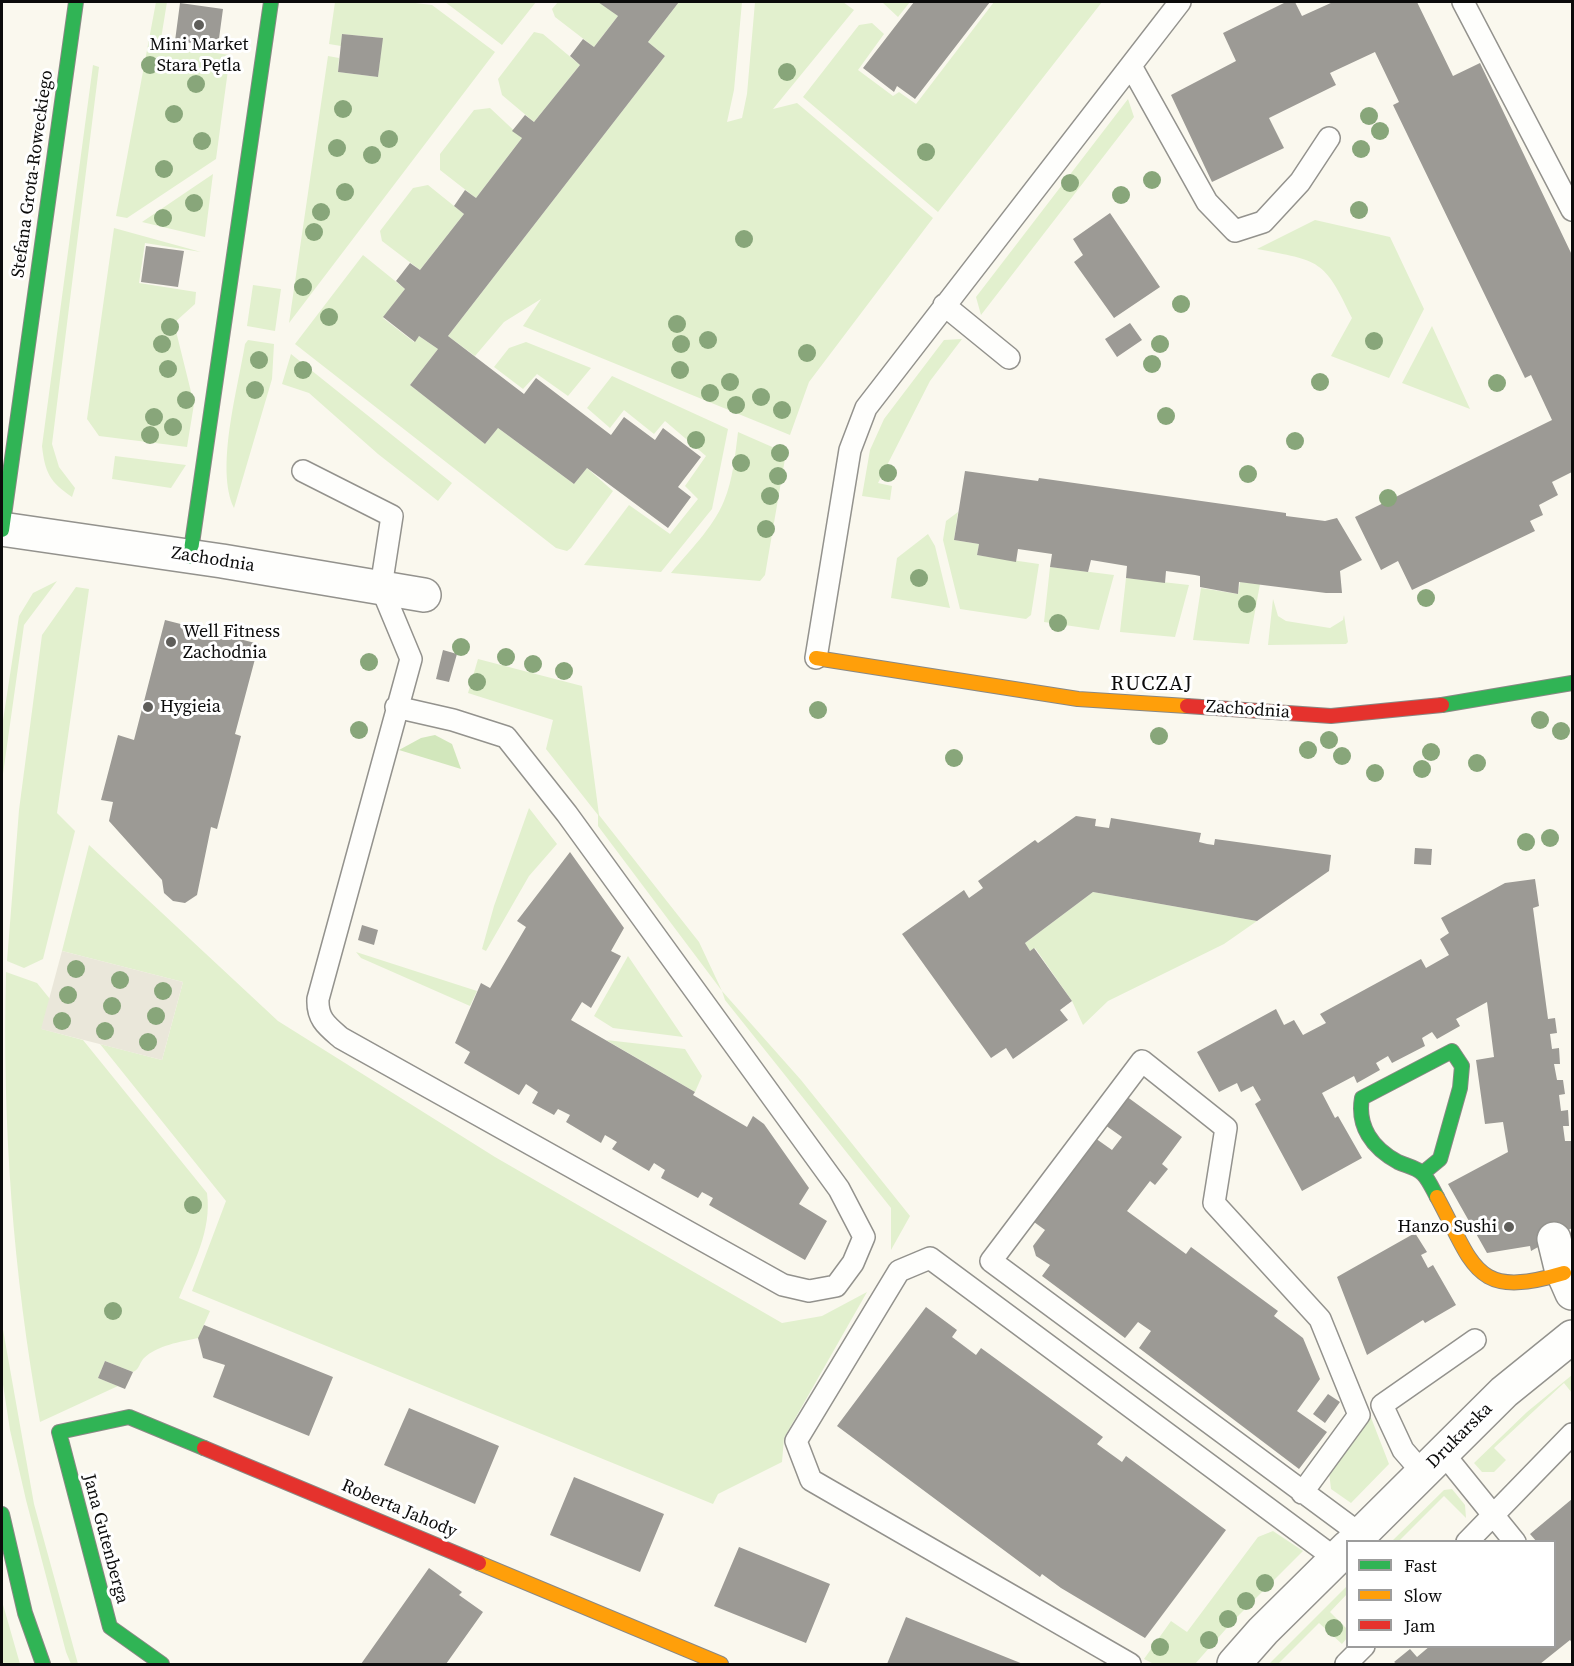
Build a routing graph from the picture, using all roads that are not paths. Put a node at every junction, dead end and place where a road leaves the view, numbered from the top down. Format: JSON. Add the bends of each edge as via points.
{"nodes":[{"id":1,"x":76,"y":2,"type":"edge"},
{"id":2,"x":271,"y":2,"type":"edge"},
{"id":3,"x":1180,"y":2,"type":"edge"},
{"id":4,"x":1463,"y":2,"type":"edge"},
{"id":5,"x":1131,"y":66,"type":"junction"},
{"id":6,"x":1329,"y":138,"type":"dead end"},
{"id":7,"x":1572,"y":210,"type":"edge"},
{"id":8,"x":944,"y":305,"type":"junction"},
{"id":9,"x":1009,"y":358,"type":"dead end"},
{"id":10,"x":303,"y":471,"type":"dead end"},
{"id":11,"x":2,"y":530,"type":"edge"},
{"id":12,"x":190,"y":557,"type":"junction"},
{"id":13,"x":381,"y":587,"type":"junction"},
{"id":14,"x":424,"y":595,"type":"dead end"},
{"id":15,"x":816,"y":658,"type":"joint"},
{"id":16,"x":1572,"y":683,"type":"edge"},
{"id":17,"x":396,"y":707,"type":"junction"},
{"id":18,"x":1423,"y":1173,"type":"junction"},
{"id":19,"x":1554,"y":1239,"type":"dead end"},
{"id":20,"x":1568,"y":1283,"type":"edge"},
{"id":21,"x":1572,"y":1337,"type":"edge"},
{"id":22,"x":1475,"y":1340,"type":"dead end"},
{"id":23,"x":59,"y":1432,"type":"joint"},
{"id":24,"x":1572,"y":1434,"type":"edge"},
{"id":25,"x":1433,"y":1463,"type":"junction"},
{"id":26,"x":1302,"y":1493,"type":"junction"},
{"id":27,"x":2,"y":1514,"type":"edge"},
{"id":28,"x":1493,"y":1514,"type":"junction"},
{"id":29,"x":1354,"y":1540,"type":"edge"},
{"id":30,"x":1469,"y":1540,"type":"edge"},
{"id":31,"x":1513,"y":1540,"type":"edge"},
{"id":32,"x":1346,"y":1542,"type":"edge"},
{"id":33,"x":1346,"y":1543,"type":"edge"},
{"id":34,"x":1346,"y":1548,"type":"edge"},
{"id":35,"x":1363,"y":1648,"type":"edge"},
{"id":36,"x":42,"y":1665,"type":"edge"},
{"id":37,"x":162,"y":1665,"type":"edge"},
{"id":38,"x":721,"y":1665,"type":"edge"},
{"id":39,"x":1130,"y":1665,"type":"edge"},
{"id":40,"x":1234,"y":1665,"type":"edge"},
{"id":41,"x":1346,"y":1665,"type":"edge"}],
"edges":[{"from":1,"to":11,"type":"street","name":"Stefana Grota-Roweckiego"},
{"from":2,"to":12,"type":"street"},
{"from":3,"to":5,"type":"lane"},
{"from":4,"to":7,"type":"lane"},
{"from":5,"to":6,"type":"lane","via":[[1207,202],[1235,231],[1263,222],[1300,182]]},
{"from":5,"to":8,"type":"lane"},
{"from":8,"to":9,"type":"lane"},
{"from":8,"to":15,"type":"lane","via":[[876,393],[856,430]]},
{"from":10,"to":13,"type":"lane","via":[[392,516]]},
{"from":11,"to":12,"type":"street","name":"Zachodnia"},
{"from":12,"to":13,"type":"street","name":"Zachodnia"},
{"from":13,"to":14,"type":"street","name":"Zachodnia"},
{"from":13,"to":17,"type":"lane","via":[[411,659]]},
{"from":15,"to":16,"type":"street","name":"Zachodnia","via":[[1078,699],[1331,716],[1468,702]]},
{"from":17,"to":17,"type":"lane","via":[[318,999],[317,1013],[324,1024],[341,1038],[783,1285],[809,1291],[836,1286],[853,1263],[864,1237],[839,1189],[567,814],[506,737]]},
{"from":18,"to":18,"type":"street","via":[[1440,1159],[1460,1088],[1462,1066],[1452,1051],[1362,1098],[1359,1117],[1371,1141],[1396,1161]]},
{"from":18,"to":20,"type":"street","via":[[1470,1260],[1484,1275],[1518,1286]]},
{"from":19,"to":20,"type":"street"},
{"from":21,"to":25,"type":"street","name":"Drukarska","via":[[1504,1392]]},
{"from":22,"to":25,"type":"lane","via":[[1382,1405],[1403,1450]]},
{"from":23,"to":37,"type":"street","name":"Jana Gutenberga","via":[[110,1627]]},
{"from":23,"to":38,"type":"street","name":"Roberta Jahody","via":[[129,1417]]},
{"from":24,"to":28,"type":"lane"},
{"from":25,"to":28,"type":"lane"},
{"from":25,"to":29,"type":"street","name":"Drukarska"},
{"from":26,"to":26,"type":"lane","via":[[991,1261],[1142,1061],[1226,1128],[1214,1203],[1320,1319],[1359,1415]]},
{"from":26,"to":32,"type":"lane"},
{"from":27,"to":36,"type":"street","via":[[25,1613]]},
{"from":28,"to":30,"type":"lane"},
{"from":28,"to":31,"type":"lane"},
{"from":33,"to":39,"type":"lane","via":[[930,1258],[899,1270],[796,1441],[811,1480]]},
{"from":34,"to":40,"type":"street","name":"Drukarska"},
{"from":35,"to":41,"type":"lane"}]}
